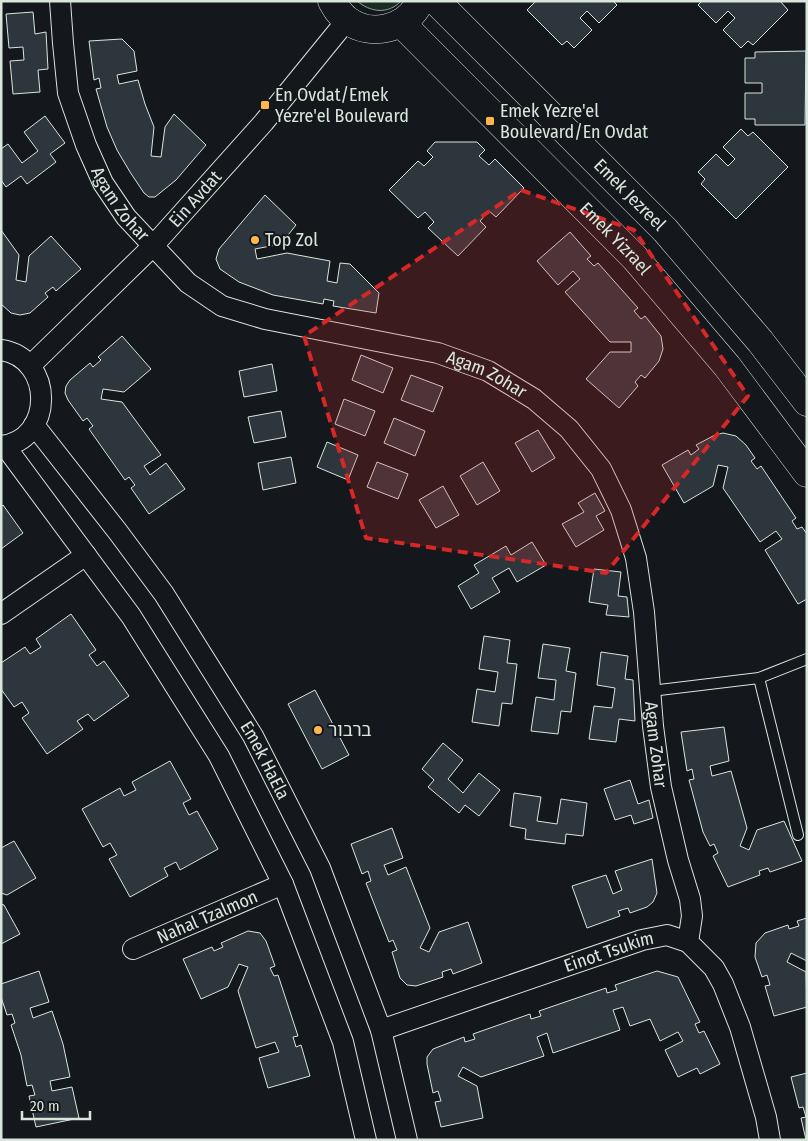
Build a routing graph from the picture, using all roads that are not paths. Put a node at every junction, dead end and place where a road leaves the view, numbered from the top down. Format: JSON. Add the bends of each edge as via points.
{"nodes":[{"id":1,"x":60,"y":1,"type":"edge"},
{"id":2,"x":420,"y":1,"type":"edge"},
{"id":3,"x":436,"y":1,"type":"edge"},
{"id":4,"x":339,"y":10,"type":"edge"},
{"id":5,"x":401,"y":23,"type":"junction"},
{"id":6,"x":154,"y":246,"type":"junction"},
{"id":7,"x":1,"y":350,"type":"edge"},
{"id":8,"x":30,"y":366,"type":"junction"},
{"id":9,"x":807,"y":402,"type":"edge"},
{"id":10,"x":34,"y":425,"type":"junction"},
{"id":11,"x":3,"y":446,"type":"edge"},
{"id":12,"x":807,"y":472,"type":"edge"},
{"id":13,"x":86,"y":555,"type":"junction"},
{"id":14,"x":1,"y":614,"type":"edge"},
{"id":15,"x":807,"y":659,"type":"edge"},
{"id":16,"x":759,"y":678,"type":"junction"},
{"id":17,"x":651,"y":691,"type":"junction"},
{"id":18,"x":798,"y":835,"type":"dead end"},
{"id":19,"x":283,"y":884,"type":"junction"},
{"id":20,"x":688,"y":942,"type":"junction"},
{"id":21,"x":132,"y":949,"type":"dead end"},
{"id":22,"x":381,"y":1030,"type":"junction"},
{"id":23,"x":366,"y":1140,"type":"edge"},
{"id":24,"x":407,"y":1140,"type":"edge"},
{"id":25,"x":770,"y":1140,"type":"edge"}],
"edges":[{"from":1,"to":6,"type":"street","name":"Agam Zohar","via":[[68,93],[86,145],[103,183],[121,210]]},
{"from":2,"to":5,"type":"main road","via":[[414,12]]},
{"from":3,"to":9,"type":"main road","name":"Emek Jezreel","via":[[665,230],[760,341]]},
{"from":4,"to":5,"type":"main road","via":[[360,26],[373,30]]},
{"from":4,"to":6,"type":"street","name":"Ein Avdat","via":[[264,122]]},
{"from":5,"to":12,"type":"main road","name":"Emek Yizrael","via":[[635,258],[727,366]]},
{"from":6,"to":8,"type":"street","name":"Ein Avdat"},
{"from":6,"to":17,"type":"street","name":"Agam Zohar","via":[[188,283],[222,306],[265,320],[438,352],[488,371],[534,399],[569,429],[601,469],[621,510],[636,558]]},
{"from":7,"to":8,"type":"street","via":[[14,354]]},
{"from":8,"to":10,"type":"street","via":[[42,395],[41,410]]},
{"from":10,"to":11,"type":"street","via":[[22,438]]},
{"from":10,"to":22,"type":"street","name":"Emek HaEla","via":[[164,594],[253,736],[320,868]]},
{"from":11,"to":13,"type":"street"},
{"from":13,"to":14,"type":"street"},
{"from":13,"to":19,"type":"street","via":[[131,616],[219,756]]},
{"from":15,"to":16,"type":"lane"},
{"from":16,"to":17,"type":"lane"},
{"from":16,"to":18,"type":"lane"},
{"from":17,"to":20,"type":"street","name":"Agam Zohar","via":[[661,787],[690,899],[692,916]]},
{"from":19,"to":21,"type":"street","name":"Nahal Tzalmon"},
{"from":19,"to":23,"type":"street","via":[[343,1042]]},
{"from":20,"to":22,"type":"street","name":"Einot Tsukim","via":[[667,935],[642,940]]},
{"from":20,"to":25,"type":"street","name":"Einot Tsukim","via":[[714,968],[723,984],[740,1027]]},
{"from":22,"to":24,"type":"street","name":"Emek HaEla"}]}
